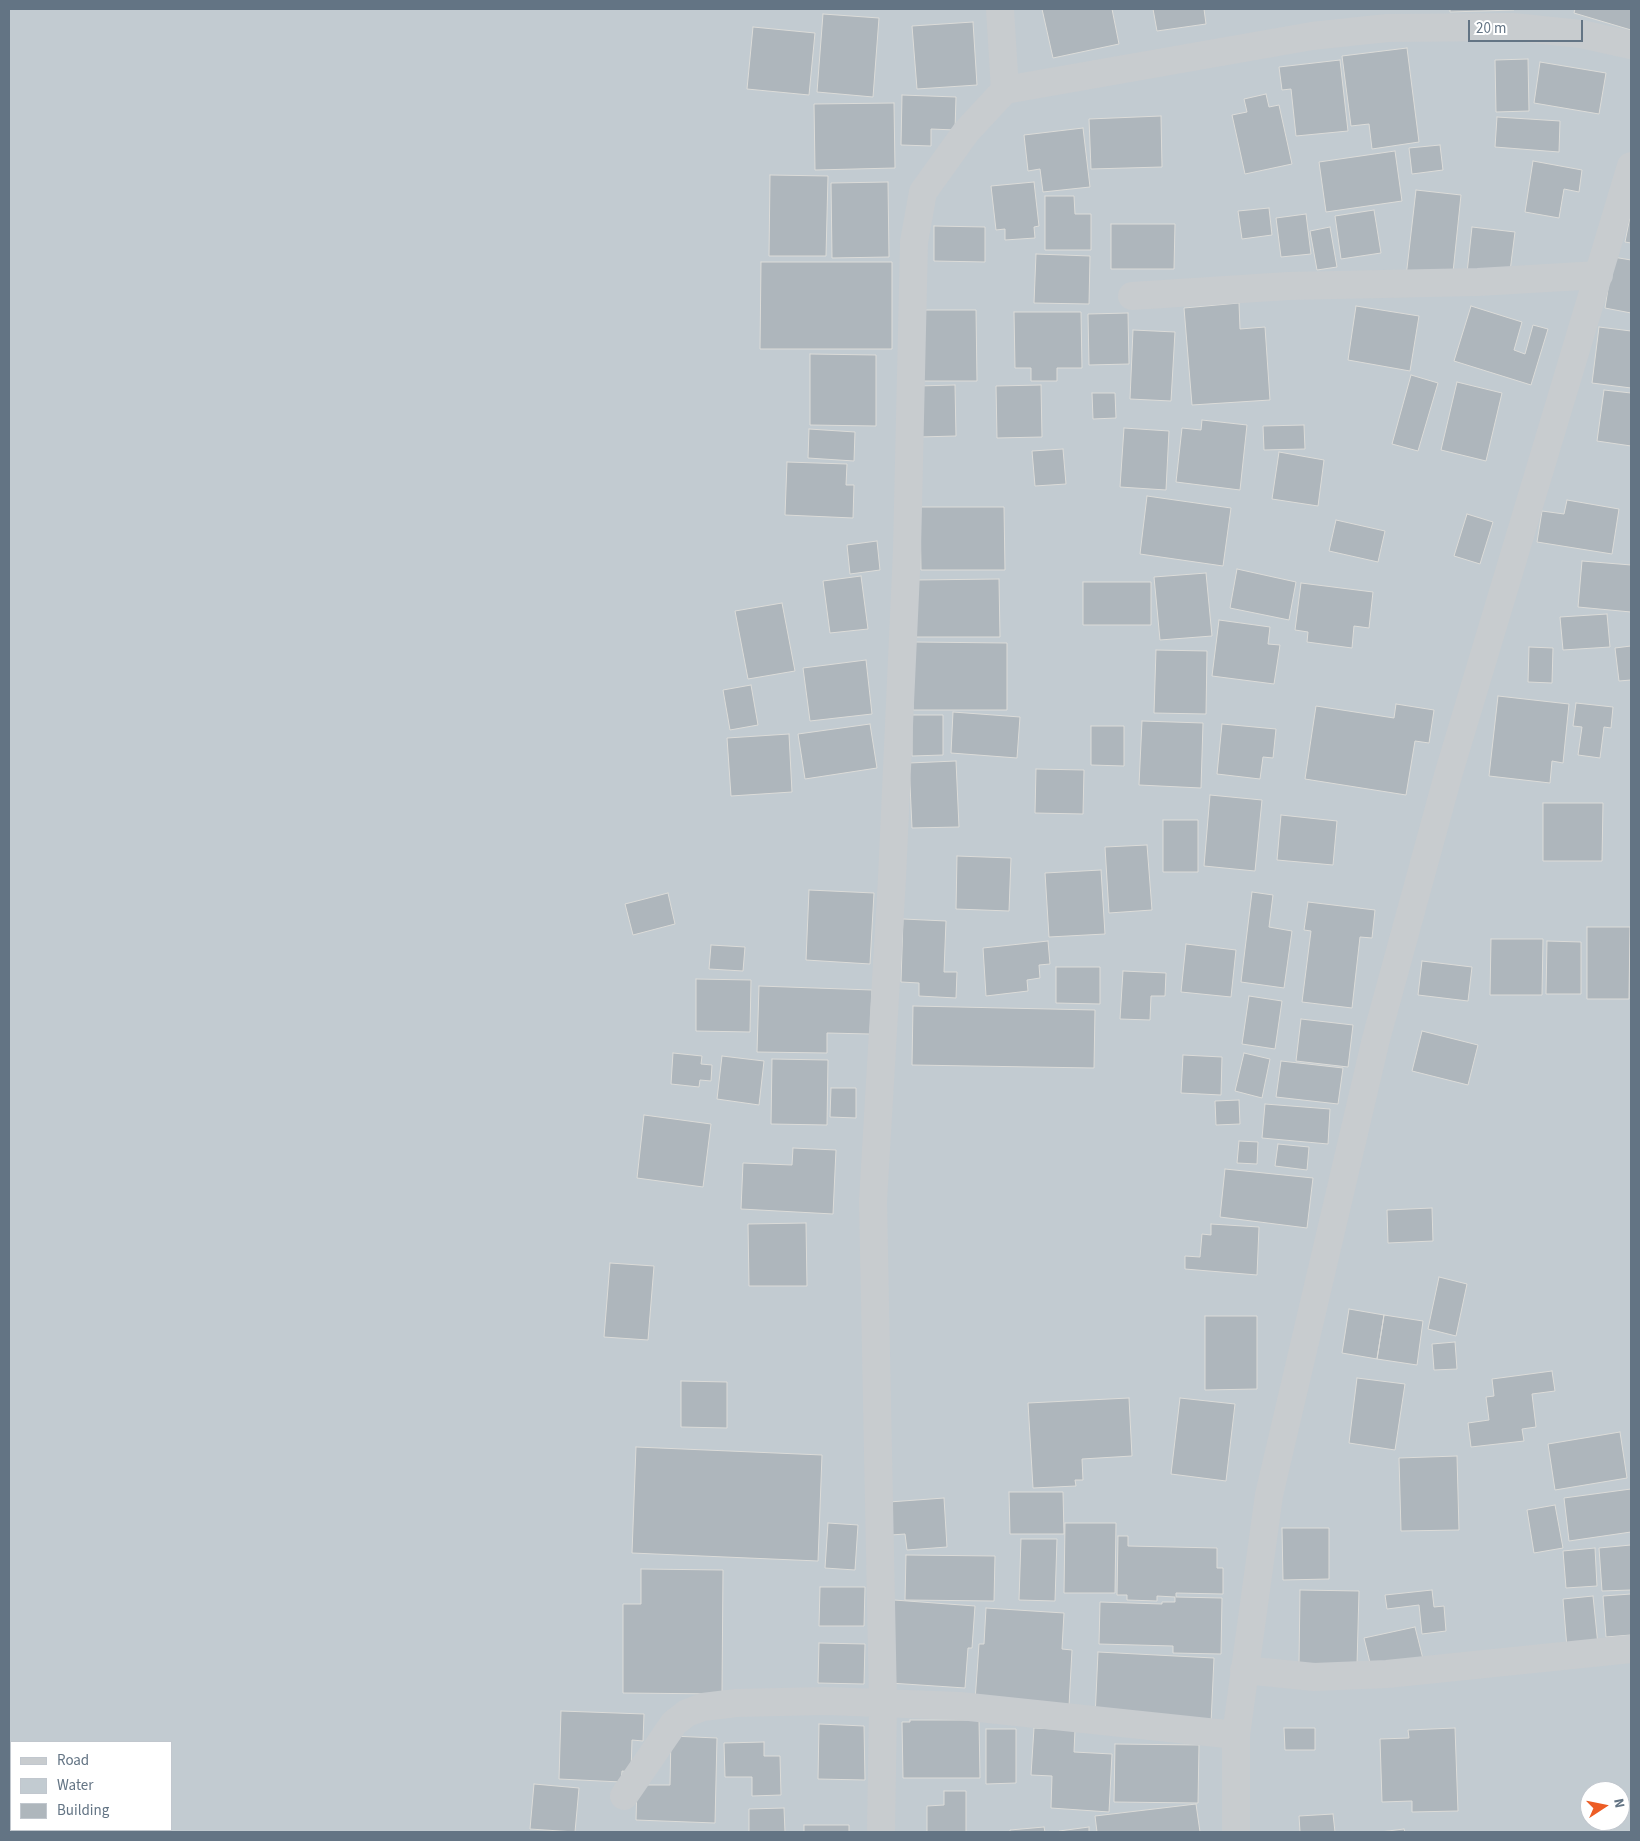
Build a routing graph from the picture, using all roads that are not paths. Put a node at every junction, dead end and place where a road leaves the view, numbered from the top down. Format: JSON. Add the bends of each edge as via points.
{"nodes":[{"id":1,"x":1000,"y":9,"type":"edge"},
{"id":2,"x":1631,"y":45,"type":"edge"},
{"id":3,"x":1005,"y":90,"type":"junction"},
{"id":4,"x":1631,"y":166,"type":"edge"},
{"id":5,"x":1599,"y":275,"type":"junction"},
{"id":6,"x":1132,"y":296,"type":"dead end"},
{"id":7,"x":1631,"y":1649,"type":"edge"},
{"id":8,"x":1244,"y":1670,"type":"junction"},
{"id":9,"x":883,"y":1703,"type":"junction"},
{"id":10,"x":1236,"y":1735,"type":"junction"},
{"id":11,"x":624,"y":1796,"type":"dead end"},
{"id":12,"x":881,"y":1832,"type":"edge"},
{"id":13,"x":1236,"y":1832,"type":"edge"}],
"edges":[{"from":1,"to":3,"type":"street"},
{"from":2,"to":3,"type":"street","via":[[1581,34],[1513,27],[1388,28],[1312,36]]},
{"from":3,"to":9,"type":"street","via":[[966,132],[923,192],[914,242],[908,550],[873,1201]]},
{"from":4,"to":5,"type":"street"},
{"from":5,"to":6,"type":"street","via":[[1478,282],[1288,286]]},
{"from":5,"to":8,"type":"street","via":[[1449,772],[1376,1039],[1269,1495]]},
{"from":7,"to":8,"type":"street","via":[[1387,1674],[1314,1677]]},
{"from":8,"to":10,"type":"street"},
{"from":9,"to":10,"type":"street","via":[[960,1706]]},
{"from":9,"to":11,"type":"street","via":[[784,1700],[703,1707],[674,1723]]},
{"from":9,"to":12,"type":"street"},
{"from":10,"to":13,"type":"street"}]}
